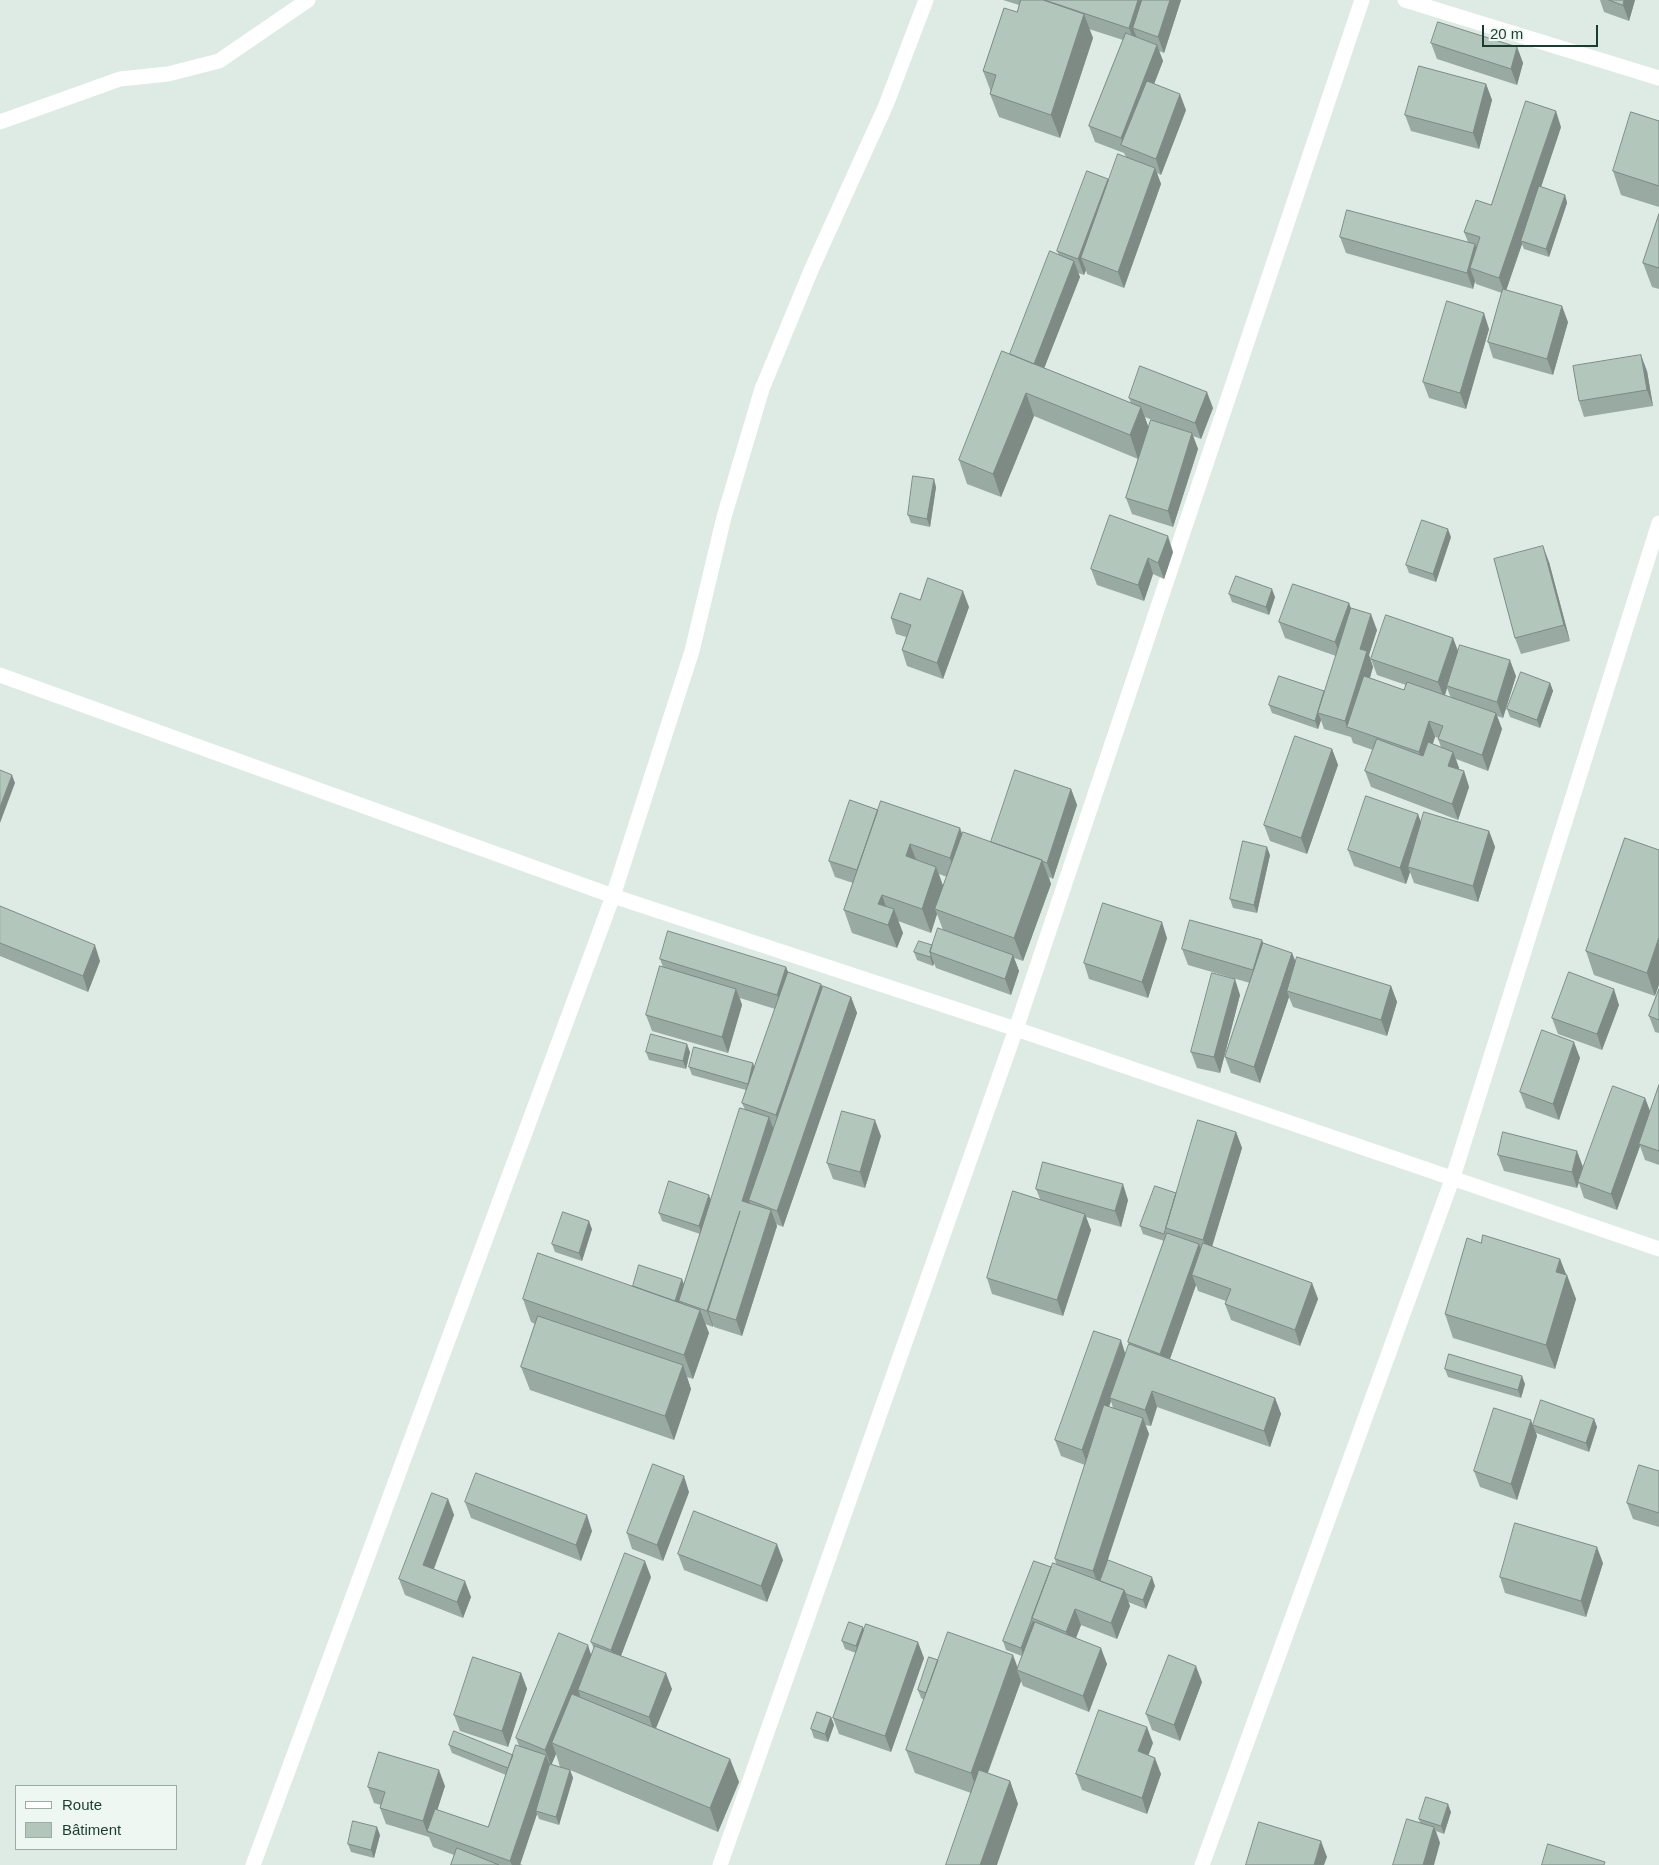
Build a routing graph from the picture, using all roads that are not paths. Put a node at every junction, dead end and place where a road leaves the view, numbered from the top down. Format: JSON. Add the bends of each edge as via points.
{"nodes":[{"id":1,"x":308,"y":0,"type":"edge"},
{"id":2,"x":926,"y":0,"type":"edge"},
{"id":3,"x":1362,"y":0,"type":"edge"},
{"id":4,"x":1405,"y":0,"type":"edge"},
{"id":5,"x":1659,"y":78,"type":"edge"},
{"id":6,"x":0,"y":122,"type":"edge"},
{"id":7,"x":1659,"y":523,"type":"edge"},
{"id":8,"x":0,"y":676,"type":"edge"},
{"id":9,"x":613,"y":896,"type":"junction"},
{"id":10,"x":1016,"y":1029,"type":"junction"},
{"id":11,"x":1453,"y":1177,"type":"junction"},
{"id":12,"x":1659,"y":1249,"type":"edge"},
{"id":13,"x":253,"y":1865,"type":"edge"},
{"id":14,"x":720,"y":1865,"type":"edge"},
{"id":15,"x":1202,"y":1865,"type":"edge"}],
"edges":[{"from":1,"to":6,"type":"street","via":[[219,61],[168,74],[120,80]]},
{"from":2,"to":9,"type":"street","via":[[886,105],[812,268],[762,389],[724,517],[692,651]]},
{"from":3,"to":10,"type":"street"},
{"from":4,"to":5,"type":"street"},
{"from":7,"to":11,"type":"street"},
{"from":8,"to":9,"type":"street"},
{"from":9,"to":10,"type":"street"},
{"from":9,"to":13,"type":"street"},
{"from":10,"to":11,"type":"street"},
{"from":10,"to":14,"type":"street"},
{"from":11,"to":12,"type":"street"},
{"from":11,"to":15,"type":"street"}]}
